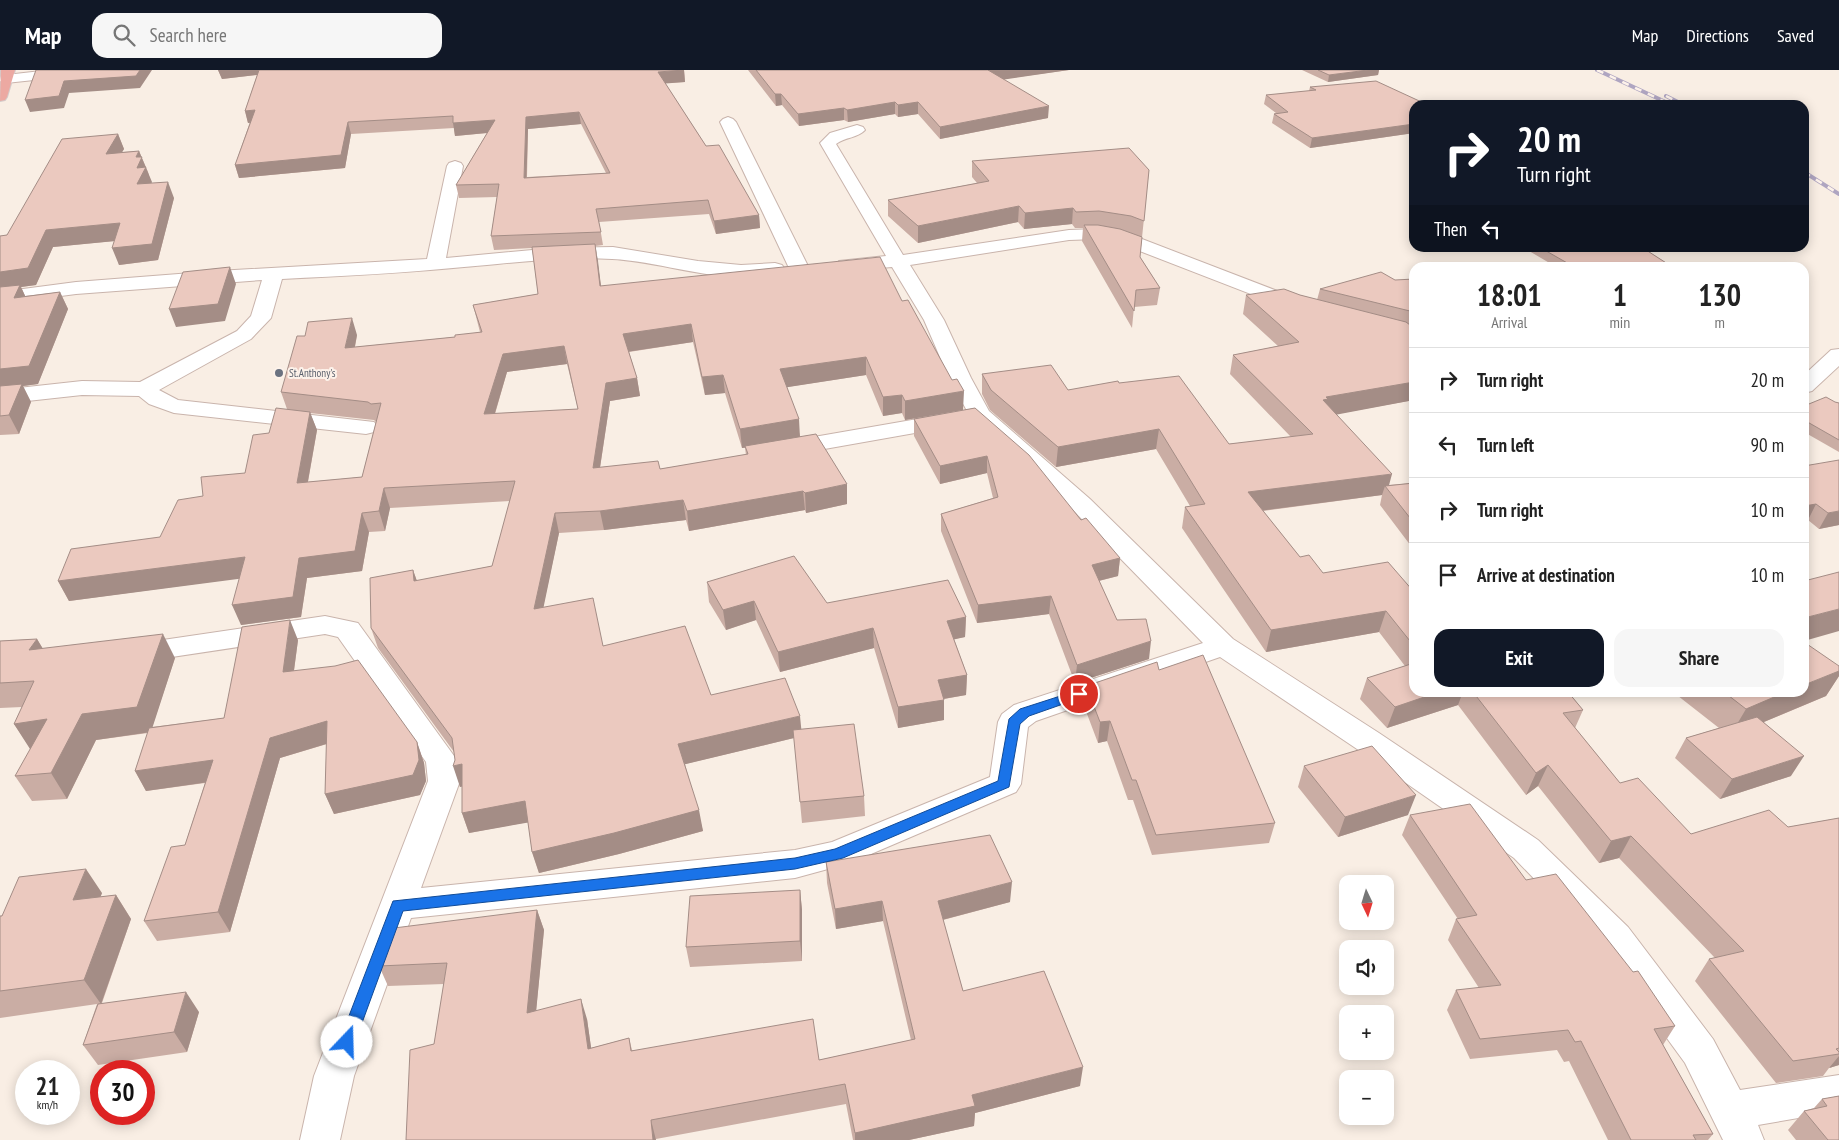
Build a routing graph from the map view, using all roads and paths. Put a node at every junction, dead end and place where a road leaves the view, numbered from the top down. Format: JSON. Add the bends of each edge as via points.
{"nodes":[{"id":1,"x":90,"y":70,"type":"edge"},
{"id":2,"x":7,"y":75,"type":"edge"},
{"id":3,"x":0,"y":97,"type":"edge"},
{"id":4,"x":728,"y":122,"type":"dead end"},
{"id":5,"x":857,"y":130,"type":"dead end"},
{"id":6,"x":455,"y":166,"type":"dead end"},
{"id":7,"x":898,"y":261,"type":"junction"},
{"id":8,"x":435,"y":264,"type":"junction"},
{"id":9,"x":799,"y":268,"type":"junction"},
{"id":10,"x":274,"y":274,"type":"junction"},
{"id":11,"x":0,"y":298,"type":"edge"},
{"id":12,"x":1314,"y":311,"type":"edge"},
{"id":13,"x":1839,"y":355,"type":"edge"},
{"id":14,"x":144,"y":389,"type":"junction"},
{"id":15,"x":1810,"y":389,"type":"edge"},
{"id":16,"x":0,"y":396,"type":"edge"},
{"id":17,"x":980,"y":415,"type":"junction"},
{"id":18,"x":366,"y":427,"type":"dead end"},
{"id":19,"x":764,"y":453,"type":"edge"},
{"id":20,"x":1223,"y":646,"type":"junction"},
{"id":21,"x":105,"y":657,"type":"edge"},
{"id":22,"x":398,"y":905,"type":"junction"},
{"id":23,"x":1839,"y":1093,"type":"edge"},
{"id":24,"x":1736,"y":1125,"type":"edge"},
{"id":25,"x":320,"y":1140,"type":"edge"}],
"edges":[{"from":1,"to":2,"type":"street"},
{"from":2,"to":3,"type":"highway"},
{"from":4,"to":9,"type":"street"},
{"from":5,"to":7,"type":"street","via":[[828,142]]},
{"from":6,"to":8,"type":"street"},
{"from":7,"to":9,"type":"street"},
{"from":7,"to":12,"type":"street","via":[[1069,235],[1097,234],[1123,238]]},
{"from":7,"to":17,"type":"street","via":[[934,320]]},
{"from":8,"to":9,"type":"street","via":[[554,254],[613,253],[741,272]]},
{"from":8,"to":10,"type":"street"},
{"from":10,"to":11,"type":"street","via":[[76,288]]},
{"from":10,"to":14,"type":"street","via":[[261,318],[244,335]]},
{"from":13,"to":15,"type":"street"},
{"from":14,"to":16,"type":"street","via":[[82,388]]},
{"from":14,"to":18,"type":"street","via":[[174,406]]},
{"from":17,"to":19,"type":"street"},
{"from":17,"to":20,"type":"street","via":[[1081,504]]},
{"from":20,"to":22,"type":"street","via":[[1025,712],[1014,722],[1005,784],[838,854],[795,864]]},
{"from":20,"to":24,"type":"street","via":[[1526,849],[1615,938],[1699,1051]]},
{"from":21,"to":22,"type":"street","via":[[325,625],[348,630],[441,760],[444,781]]},
{"from":22,"to":25,"type":"street","via":[[334,1076]]},
{"from":23,"to":24,"type":"street"}]}
